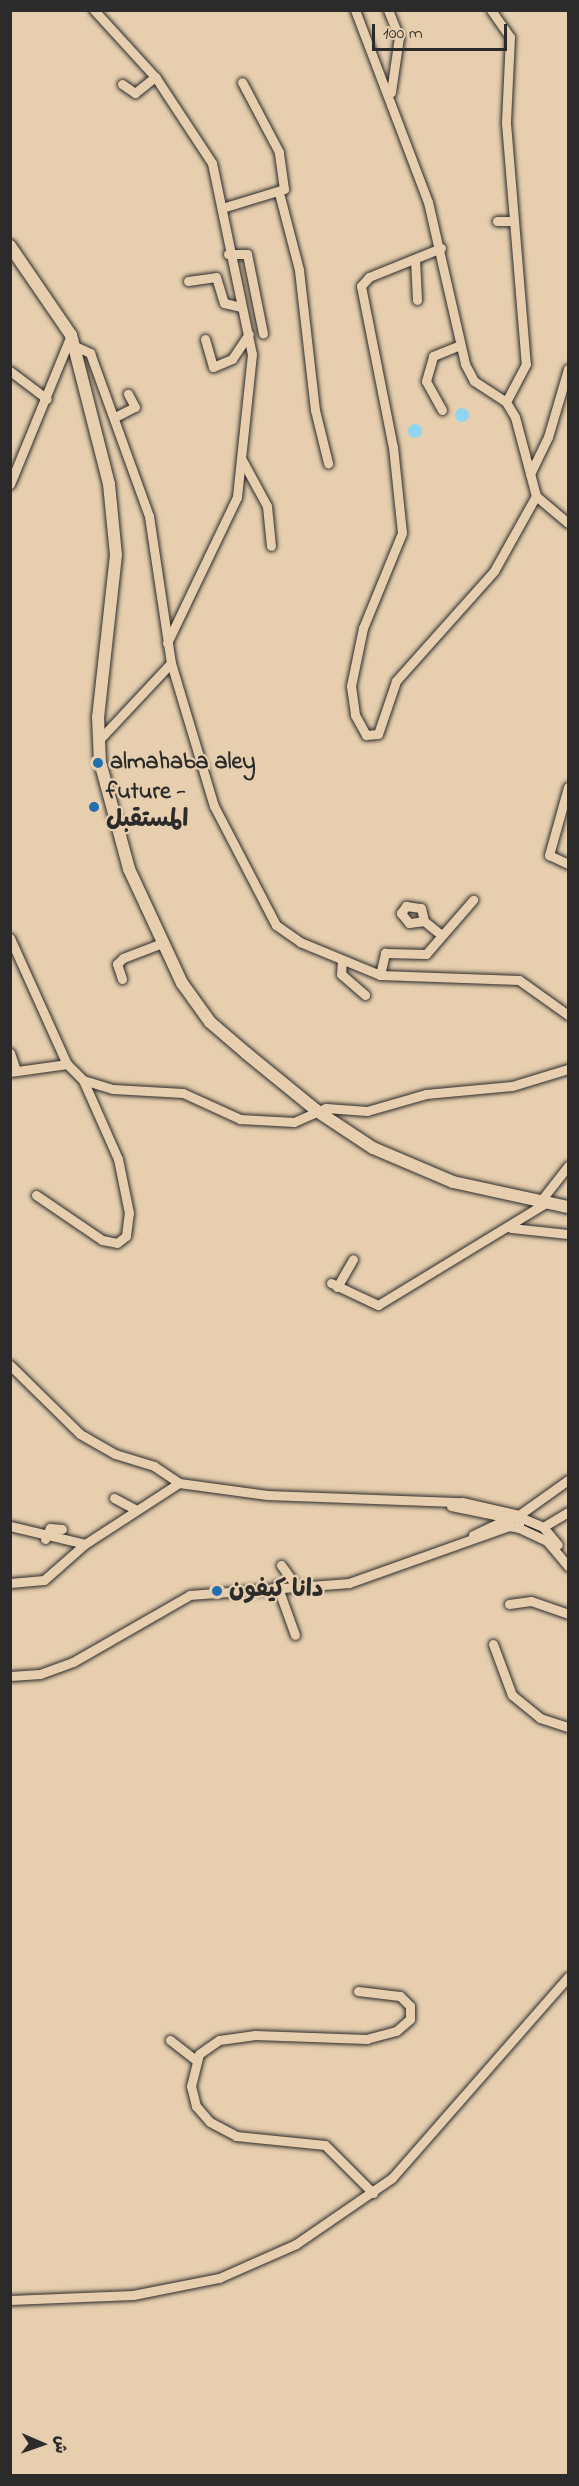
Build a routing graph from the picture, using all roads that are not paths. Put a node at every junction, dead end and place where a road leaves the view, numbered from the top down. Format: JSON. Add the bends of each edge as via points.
{"nodes":[{"id":1,"x":94,"y":10,"type":"edge"},
{"id":2,"x":355,"y":10,"type":"edge"},
{"id":3,"x":388,"y":10,"type":"edge"},
{"id":4,"x":491,"y":10,"type":"edge"},
{"id":5,"x":155,"y":77,"type":"junction"},
{"id":6,"x":242,"y":82,"type":"dead end"},
{"id":7,"x":122,"y":84,"type":"dead end"},
{"id":8,"x":390,"y":95,"type":"junction"},
{"id":9,"x":279,"y":193,"type":"junction"},
{"id":10,"x":222,"y":208,"type":"junction"},
{"id":11,"x":497,"y":221,"type":"dead end"},
{"id":12,"x":512,"y":221,"type":"junction"},
{"id":13,"x":10,"y":246,"type":"edge"},
{"id":14,"x":441,"y":248,"type":"junction"},
{"id":15,"x":228,"y":254,"type":"junction"},
{"id":16,"x":415,"y":259,"type":"junction"},
{"id":17,"x":188,"y":281,"type":"dead end"},
{"id":18,"x":417,"y":300,"type":"dead end"},
{"id":19,"x":241,"y":306,"type":"junction"},
{"id":20,"x":263,"y":333,"type":"dead end"},
{"id":21,"x":249,"y":334,"type":"junction"},
{"id":22,"x":205,"y":339,"type":"dead end"},
{"id":23,"x":73,"y":340,"type":"junction"},
{"id":24,"x":460,"y":345,"type":"junction"},
{"id":25,"x":568,"y":369,"type":"edge"},
{"id":26,"x":10,"y":371,"type":"edge"},
{"id":27,"x":128,"y":393,"type":"dead end"},
{"id":28,"x":47,"y":399,"type":"junction"},
{"id":29,"x":506,"y":402,"type":"junction"},
{"id":30,"x":442,"y":410,"type":"dead end"},
{"id":31,"x":115,"y":417,"type":"junction"},
{"id":32,"x":242,"y":460,"type":"junction"},
{"id":33,"x":328,"y":463,"type":"dead end"},
{"id":34,"x":530,"y":474,"type":"junction"},
{"id":35,"x":10,"y":484,"type":"edge"},
{"id":36,"x":536,"y":496,"type":"junction"},
{"id":37,"x":568,"y":523,"type":"edge"},
{"id":38,"x":271,"y":546,"type":"dead end"},
{"id":39,"x":167,"y":643,"type":"junction"},
{"id":40,"x":171,"y":663,"type":"junction"},
{"id":41,"x":98,"y":741,"type":"junction"},
{"id":42,"x":568,"y":787,"type":"edge"},
{"id":43,"x":568,"y":864,"type":"edge"},
{"id":44,"x":474,"y":900,"type":"dead end"},
{"id":45,"x":424,"y":921,"type":"dead end"},
{"id":46,"x":441,"y":935,"type":"junction"},
{"id":47,"x":10,"y":938,"type":"edge"},
{"id":48,"x":162,"y":943,"type":"junction"},
{"id":49,"x":342,"y":960,"type":"junction"},
{"id":50,"x":380,"y":975,"type":"junction"},
{"id":51,"x":122,"y":979,"type":"dead end"},
{"id":52,"x":365,"y":995,"type":"dead end"},
{"id":53,"x":568,"y":1015,"type":"edge"},
{"id":54,"x":10,"y":1053,"type":"edge"},
{"id":55,"x":67,"y":1064,"type":"junction"},
{"id":56,"x":568,"y":1069,"type":"edge"},
{"id":57,"x":13,"y":1071,"type":"edge"},
{"id":58,"x":83,"y":1080,"type":"junction"},
{"id":59,"x":317,"y":1111,"type":"junction"},
{"id":60,"x":568,"y":1166,"type":"edge"},
{"id":61,"x":36,"y":1195,"type":"dead end"},
{"id":62,"x":542,"y":1203,"type":"junction"},
{"id":63,"x":568,"y":1207,"type":"edge"},
{"id":64,"x":510,"y":1228,"type":"junction"},
{"id":65,"x":568,"y":1234,"type":"edge"},
{"id":66,"x":353,"y":1259,"type":"dead end"},
{"id":67,"x":10,"y":1365,"type":"edge"},
{"id":68,"x":568,"y":1480,"type":"edge"},
{"id":69,"x":178,"y":1483,"type":"junction"},
{"id":70,"x":114,"y":1498,"type":"dead end"},
{"id":71,"x":135,"y":1509,"type":"junction"},
{"id":72,"x":568,"y":1512,"type":"edge"},
{"id":73,"x":514,"y":1520,"type":"junction"},
{"id":74,"x":10,"y":1526,"type":"edge"},
{"id":75,"x":543,"y":1527,"type":"junction"},
{"id":76,"x":62,"y":1529,"type":"dead end"},
{"id":77,"x":45,"y":1539,"type":"junction"},
{"id":78,"x":84,"y":1544,"type":"junction"},
{"id":79,"x":568,"y":1558,"type":"edge"},
{"id":80,"x":280,"y":1565,"type":"dead end"},
{"id":81,"x":568,"y":1566,"type":"edge"},
{"id":82,"x":10,"y":1583,"type":"edge"},
{"id":83,"x":277,"y":1585,"type":"junction"},
{"id":84,"x":296,"y":1586,"type":"junction"},
{"id":85,"x":509,"y":1604,"type":"dead end"},
{"id":86,"x":568,"y":1614,"type":"edge"},
{"id":87,"x":295,"y":1635,"type":"dead end"},
{"id":88,"x":493,"y":1644,"type":"dead end"},
{"id":89,"x":10,"y":1676,"type":"edge"},
{"id":90,"x":568,"y":1727,"type":"edge"},
{"id":91,"x":568,"y":1977,"type":"edge"},
{"id":92,"x":358,"y":1990,"type":"dead end"},
{"id":93,"x":170,"y":2040,"type":"dead end"},
{"id":94,"x":196,"y":2060,"type":"junction"},
{"id":95,"x":373,"y":2193,"type":"junction"},
{"id":96,"x":10,"y":2300,"type":"edge"}],
"edges":[{"from":1,"to":5,"type":"street"},
{"from":2,"to":8,"type":"street"},
{"from":3,"to":8,"type":"street","via":[[399,37]]},
{"from":4,"to":12,"type":"street","via":[[510,37],[506,94]]},
{"from":5,"to":7,"type":"street","via":[[135,93]]},
{"from":5,"to":10,"type":"street","via":[[212,163]]},
{"from":6,"to":9,"type":"street","via":[[279,152],[285,177]]},
{"from":8,"to":14,"type":"street"},
{"from":9,"to":10,"type":"street"},
{"from":9,"to":33,"type":"street","via":[[299,270],[315,410]]},
{"from":10,"to":15,"type":"street"},
{"from":11,"to":12,"type":"street"},
{"from":12,"to":29,"type":"street","via":[[526,364]]},
{"from":13,"to":23,"type":"main road"},
{"from":14,"to":16,"type":"street"},
{"from":14,"to":24,"type":"street"},
{"from":15,"to":19,"type":"street"},
{"from":15,"to":20,"type":"street","via":[[247,254]]},
{"from":16,"to":18,"type":"street"},
{"from":16,"to":36,"type":"street","via":[[361,286],[393,447],[402,533],[363,628],[351,686],[355,716],[366,735],[378,734],[396,681],[494,571]]},
{"from":17,"to":19,"type":"street","via":[[216,277],[224,303]]},
{"from":19,"to":21,"type":"street"},
{"from":21,"to":22,"type":"street","via":[[232,359],[213,367]]},
{"from":21,"to":32,"type":"street"},
{"from":23,"to":28,"type":"street"},
{"from":23,"to":31,"type":"street","via":[[90,353]]},
{"from":23,"to":41,"type":"main road","via":[[115,513]]},
{"from":24,"to":29,"type":"street","via":[[474,381]]},
{"from":24,"to":30,"type":"street","via":[[433,356],[426,381]]},
{"from":25,"to":34,"type":"street","via":[[548,437]]},
{"from":26,"to":28,"type":"street"},
{"from":27,"to":31,"type":"street","via":[[139,406]]},
{"from":28,"to":35,"type":"street"},
{"from":29,"to":34,"type":"street","via":[[515,417]]},
{"from":31,"to":39,"type":"street","via":[[149,516]]},
{"from":32,"to":38,"type":"street","via":[[267,506]]},
{"from":32,"to":39,"type":"street","via":[[231,512]]},
{"from":34,"to":36,"type":"street"},
{"from":36,"to":37,"type":"street"},
{"from":39,"to":40,"type":"street"},
{"from":40,"to":41,"type":"street"},
{"from":40,"to":49,"type":"street","via":[[213,806],[263,904],[288,935]]},
{"from":41,"to":48,"type":"main road","via":[[105,788],[129,869]]},
{"from":42,"to":43,"type":"street","via":[[549,855]]},
{"from":44,"to":46,"type":"street"},
{"from":45,"to":46,"type":"street"},
{"from":46,"to":50,"type":"street","via":[[426,954],[385,952]]},
{"from":47,"to":55,"type":"street"},
{"from":48,"to":51,"type":"street","via":[[123,958],[117,964]]},
{"from":48,"to":59,"type":"main road","via":[[210,1022]]},
{"from":49,"to":50,"type":"street"},
{"from":49,"to":52,"type":"street","via":[[341,974]]},
{"from":50,"to":53,"type":"street","via":[[519,980]]},
{"from":54,"to":57,"type":"street"},
{"from":55,"to":57,"type":"street"},
{"from":55,"to":58,"type":"street"},
{"from":56,"to":59,"type":"street","via":[[513,1086],[426,1094],[366,1111]]},
{"from":58,"to":59,"type":"street","via":[[113,1089],[183,1093],[248,1121],[294,1122]]},
{"from":58,"to":61,"type":"street","via":[[118,1160],[129,1213],[126,1236],[117,1243],[102,1240]]},
{"from":59,"to":62,"type":"main road","via":[[374,1148],[453,1182]]},
{"from":60,"to":62,"type":"street"},
{"from":62,"to":63,"type":"main road"},
{"from":62,"to":64,"type":"street"},
{"from":64,"to":65,"type":"street"},
{"from":64,"to":66,"type":"street","via":[[480,1240],[404,1294],[378,1305],[334,1285]]},
{"from":67,"to":69,"type":"street","via":[[80,1434],[115,1454],[154,1466]]},
{"from":68,"to":73,"type":"street"},
{"from":69,"to":71,"type":"street"},
{"from":69,"to":73,"type":"street","via":[[267,1495],[481,1505]]},
{"from":70,"to":71,"type":"street"},
{"from":71,"to":78,"type":"street"},
{"from":72,"to":75,"type":"street"},
{"from":73,"to":75,"type":"street"},
{"from":73,"to":81,"type":"street","via":[[547,1540]]},
{"from":73,"to":84,"type":"street","via":[[349,1583]]},
{"from":74,"to":77,"type":"street"},
{"from":75,"to":79,"type":"street"},
{"from":76,"to":77,"type":"street","via":[[50,1528]]},
{"from":77,"to":78,"type":"street"},
{"from":78,"to":82,"type":"street","via":[[44,1580]]},
{"from":80,"to":84,"type":"street"},
{"from":83,"to":84,"type":"street"},
{"from":83,"to":87,"type":"street"},
{"from":83,"to":89,"type":"street","via":[[190,1595],[73,1662],[40,1674]]},
{"from":85,"to":86,"type":"street","via":[[531,1601]]},
{"from":88,"to":90,"type":"street","via":[[512,1695],[540,1718]]},
{"from":91,"to":95,"type":"street","via":[[443,2124]]},
{"from":92,"to":94,"type":"street","via":[[400,1996],[411,2006],[410,2019],[396,2031],[367,2039],[231,2037],[208,2046]]},
{"from":93,"to":94,"type":"street"},
{"from":94,"to":95,"type":"street","via":[[193,2097],[210,2122],[236,2136],[325,2145]]},
{"from":95,"to":96,"type":"street","via":[[296,2244],[219,2278],[133,2295]]}]}
